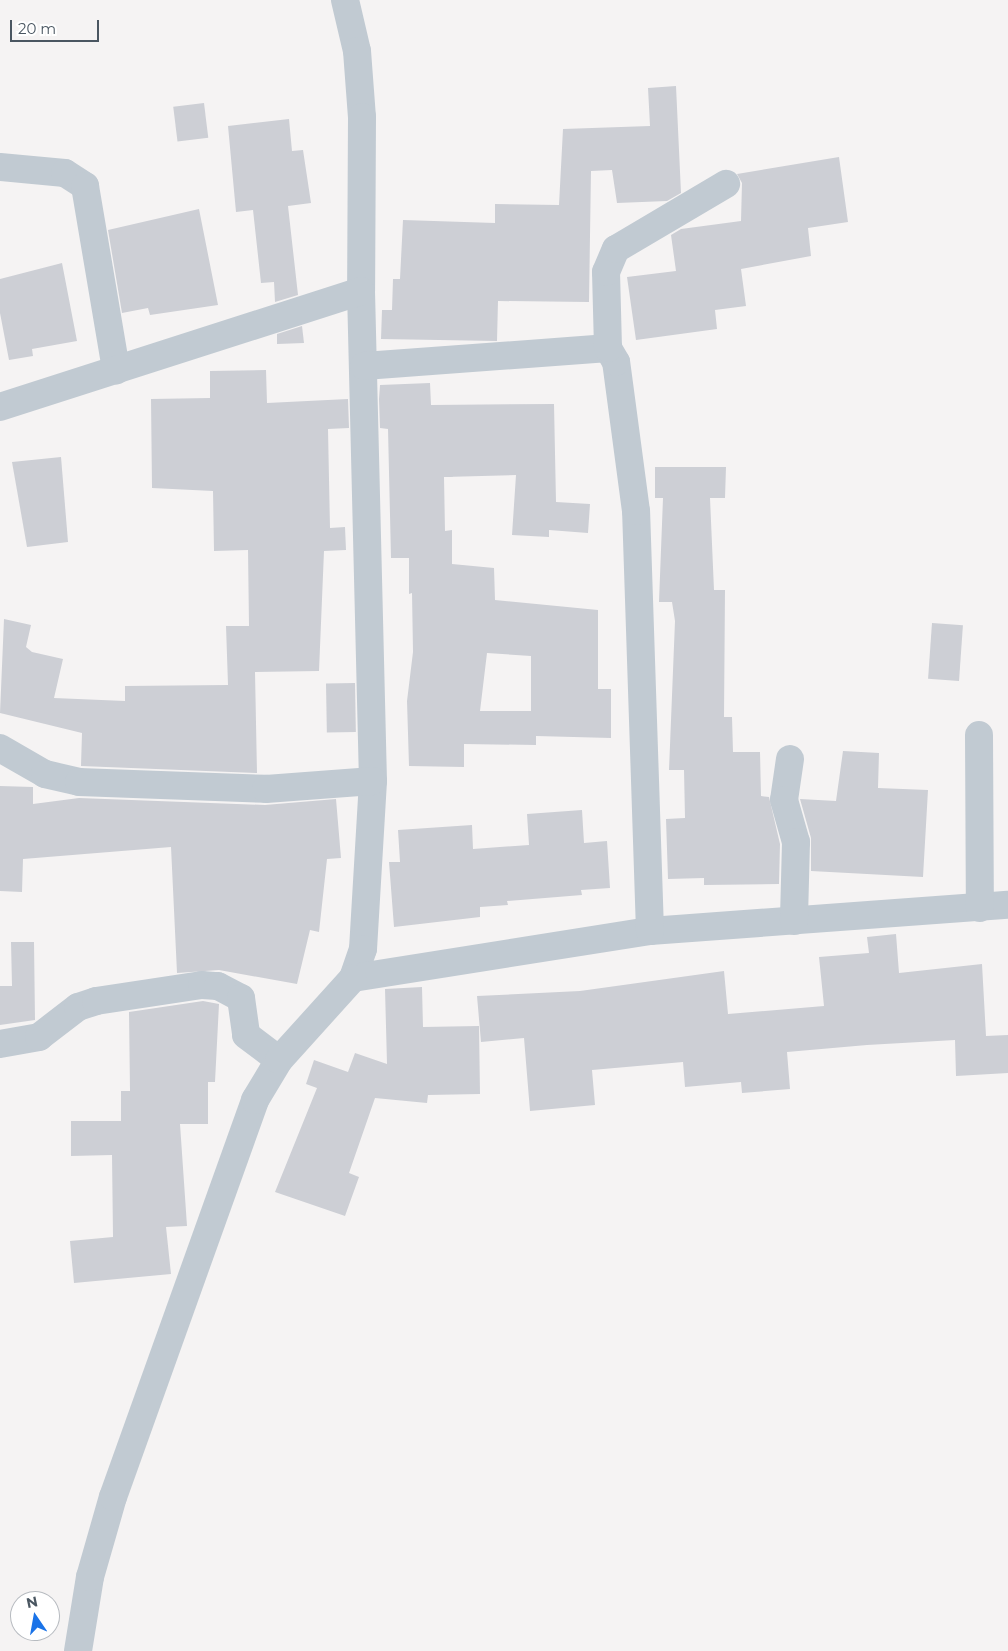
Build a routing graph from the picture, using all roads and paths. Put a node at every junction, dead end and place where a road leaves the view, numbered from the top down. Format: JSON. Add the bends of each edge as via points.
{"nodes":[{"id":1,"x":345,"y":0,"type":"edge"},
{"id":2,"x":0,"y":167,"type":"edge"},
{"id":3,"x":726,"y":184,"type":"dead end"},
{"id":4,"x":361,"y":292,"type":"junction"},
{"id":5,"x":608,"y":348,"type":"junction"},
{"id":6,"x":364,"y":366,"type":"junction"},
{"id":7,"x":116,"y":370,"type":"junction"},
{"id":8,"x":0,"y":407,"type":"edge"},
{"id":9,"x":979,"y":735,"type":"dead end"},
{"id":10,"x":0,"y":748,"type":"edge"},
{"id":11,"x":790,"y":759,"type":"dead end"},
{"id":12,"x":372,"y":781,"type":"junction"},
{"id":13,"x":1008,"y":906,"type":"edge"},
{"id":14,"x":980,"y":908,"type":"junction"},
{"id":15,"x":794,"y":921,"type":"junction"},
{"id":16,"x":650,"y":931,"type":"junction"},
{"id":17,"x":353,"y":978,"type":"junction"},
{"id":18,"x":0,"y":1044,"type":"edge"},
{"id":19,"x":279,"y":1060,"type":"junction"},
{"id":20,"x":78,"y":1651,"type":"edge"}],
"edges":[{"from":1,"to":4,"type":"street","via":[[357,51],[362,117]]},
{"from":2,"to":7,"type":"street","via":[[65,173],[86,186]]},
{"from":3,"to":5,"type":"street","via":[[616,249],[606,272]]},
{"from":4,"to":6,"type":"street"},
{"from":4,"to":7,"type":"street"},
{"from":5,"to":6,"type":"street"},
{"from":5,"to":16,"type":"street","via":[[616,362],[636,512]]},
{"from":6,"to":12,"type":"street"},
{"from":7,"to":8,"type":"street"},
{"from":9,"to":14,"type":"street"},
{"from":10,"to":12,"type":"street","via":[[45,774],[79,782],[266,789]]},
{"from":11,"to":15,"type":"street","via":[[784,800],[796,842]]},
{"from":12,"to":17,"type":"street","via":[[363,949]]},
{"from":13,"to":14,"type":"street"},
{"from":14,"to":15,"type":"street"},
{"from":15,"to":16,"type":"street"},
{"from":16,"to":17,"type":"street"},
{"from":17,"to":19,"type":"street"},
{"from":18,"to":19,"type":"street","via":[[39,1037],[78,1007],[96,1001],[202,985],[218,986],[241,998],[246,1035]]},
{"from":19,"to":20,"type":"street","via":[[252,1109],[165,1342],[90,1577]]}]}
